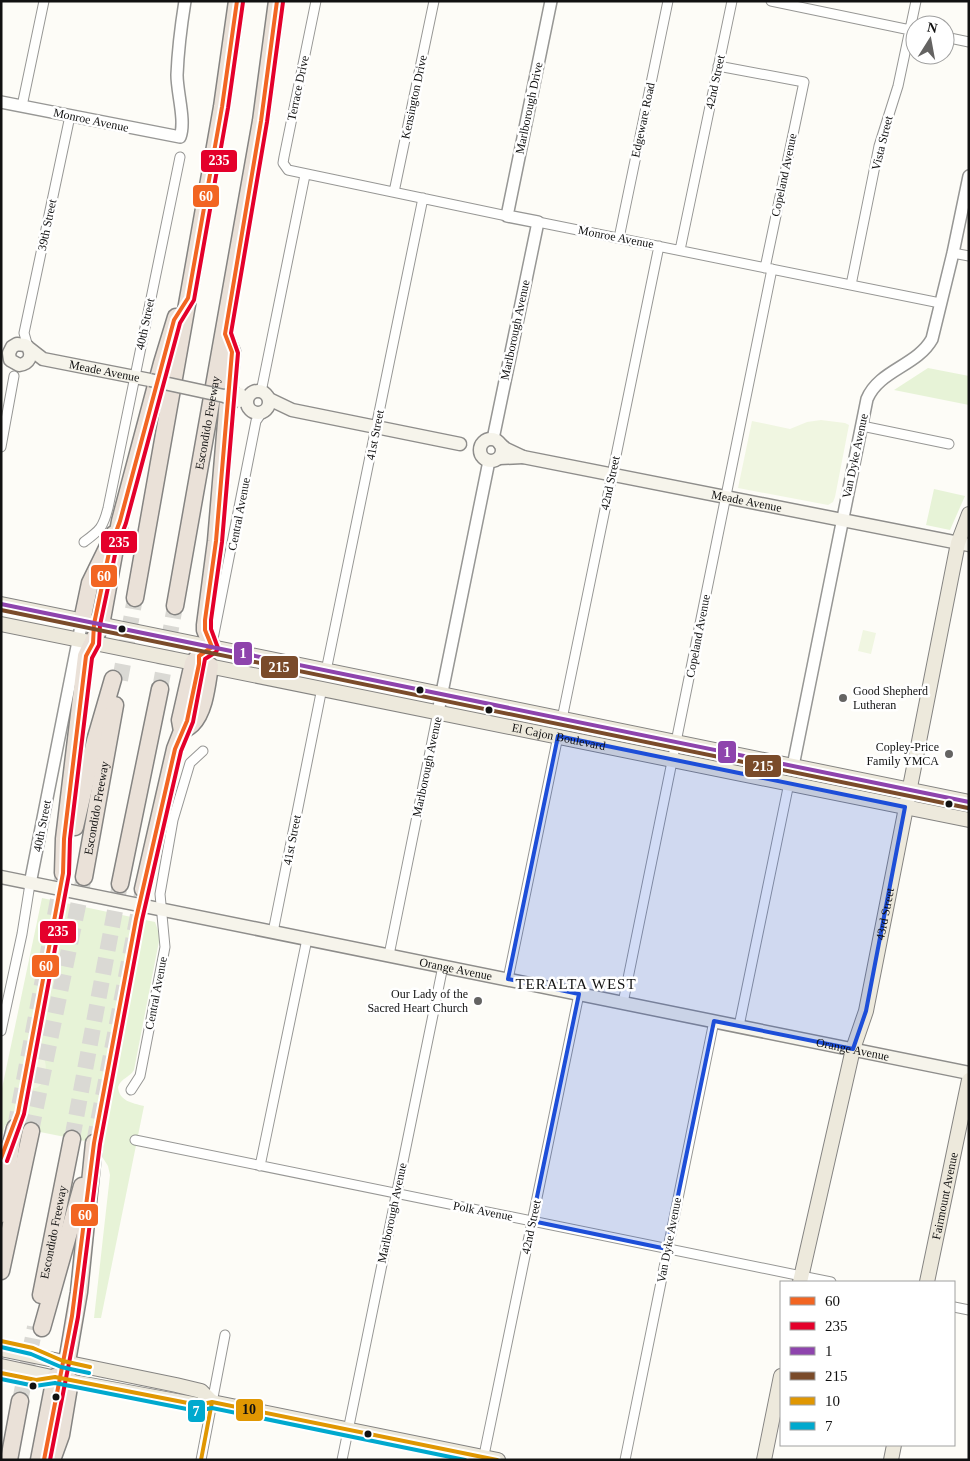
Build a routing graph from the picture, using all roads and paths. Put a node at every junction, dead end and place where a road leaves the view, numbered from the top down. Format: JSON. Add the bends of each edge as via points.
{"nodes":[{"id":1,"x":44,"y":1,"type":"edge"},
{"id":2,"x":186,"y":1,"type":"edge"},
{"id":3,"x":237,"y":1,"type":"edge"},
{"id":4,"x":277,"y":1,"type":"edge"},
{"id":5,"x":316,"y":1,"type":"edge"},
{"id":6,"x":434,"y":1,"type":"edge"},
{"id":7,"x":551,"y":1,"type":"edge"},
{"id":8,"x":668,"y":1,"type":"edge"},
{"id":9,"x":732,"y":1,"type":"edge"},
{"id":10,"x":772,"y":1,"type":"edge"},
{"id":11,"x":916,"y":1,"type":"edge"},
{"id":12,"x":787,"y":3,"type":"edge"},
{"id":13,"x":915,"y":15,"type":"edge"},
{"id":14,"x":905,"y":28,"type":"edge"},
{"id":15,"x":955,"y":39,"type":"edge"},
{"id":16,"x":969,"y":42,"type":"edge"},
{"id":17,"x":905,"y":60,"type":"edge"},
{"id":18,"x":718,"y":66,"type":"junction"},
{"id":19,"x":1,"y":102,"type":"edge"},
{"id":20,"x":22,"y":106,"type":"junction"},
{"id":21,"x":70,"y":116,"type":"junction"},
{"id":22,"x":180,"y":157,"type":"dead end"},
{"id":23,"x":291,"y":172,"type":"joint"},
{"id":24,"x":305,"y":174,"type":"junction"},
{"id":25,"x":969,"y":176,"type":"edge"},
{"id":26,"x":394,"y":192,"type":"junction"},
{"id":27,"x":423,"y":198,"type":"junction"},
{"id":28,"x":508,"y":216,"type":"junction"},
{"id":29,"x":538,"y":222,"type":"junction"},
{"id":30,"x":619,"y":238,"type":"junction"},
{"id":31,"x":659,"y":246,"type":"junction"},
{"id":32,"x":680,"y":250,"type":"junction"},
{"id":33,"x":953,"y":253,"type":"junction"},
{"id":34,"x":969,"y":256,"type":"edge"},
{"id":35,"x":769,"y":268,"type":"junction"},
{"id":36,"x":850,"y":285,"type":"junction"},
{"id":37,"x":188,"y":298,"type":"junction"},
{"id":38,"x":940,"y":303,"type":"junction"},
{"id":39,"x":24,"y":333,"type":"junction"},
{"id":40,"x":225,"y":334,"type":"junction"},
{"id":41,"x":8,"y":346,"type":"edge"},
{"id":42,"x":28,"y":347,"type":"junction"},
{"id":43,"x":6,"y":357,"type":"edge"},
{"id":44,"x":43,"y":359,"type":"junction"},
{"id":45,"x":26,"y":364,"type":"junction"},
{"id":46,"x":14,"y":376,"type":"junction"},
{"id":47,"x":134,"y":377,"type":"junction"},
{"id":48,"x":261,"y":394,"type":"junction"},
{"id":49,"x":240,"y":397,"type":"junction"},
{"id":50,"x":250,"y":409,"type":"junction"},
{"id":51,"x":292,"y":410,"type":"junction"},
{"id":52,"x":263,"y":412,"type":"junction"},
{"id":53,"x":376,"y":426,"type":"junction"},
{"id":54,"x":862,"y":426,"type":"junction"},
{"id":55,"x":492,"y":442,"type":"junction"},
{"id":56,"x":460,"y":444,"type":"junction"},
{"id":57,"x":949,"y":444,"type":"dead end"},
{"id":58,"x":1,"y":447,"type":"edge"},
{"id":59,"x":523,"y":457,"type":"junction"},
{"id":60,"x":489,"y":458,"type":"junction"},
{"id":61,"x":612,"y":475,"type":"junction"},
{"id":62,"x":726,"y":498,"type":"junction"},
{"id":63,"x":969,"y":514,"type":"edge"},
{"id":64,"x":120,"y":521,"type":"junction"},
{"id":65,"x":842,"y":521,"type":"junction"},
{"id":66,"x":84,"y":542,"type":"dead end"},
{"id":67,"x":964,"y":544,"type":"edge"},
{"id":68,"x":135,"y":598,"type":"tunnel mouth"},
{"id":69,"x":1,"y":604,"type":"edge"},
{"id":70,"x":175,"y":606,"type":"tunnel mouth"},
{"id":71,"x":82,"y":621,"type":"junction"},
{"id":72,"x":1,"y":624,"type":"edge"},
{"id":73,"x":101,"y":625,"type":"junction"},
{"id":74,"x":86,"y":641,"type":"junction"},
{"id":75,"x":212,"y":647,"type":"junction"},
{"id":76,"x":193,"y":663,"type":"junction"},
{"id":77,"x":210,"y":666,"type":"junction"},
{"id":78,"x":326,"y":671,"type":"junction"},
{"id":79,"x":322,"y":688,"type":"junction"},
{"id":80,"x":160,"y":689,"type":"tunnel mouth"},
{"id":81,"x":442,"y":695,"type":"junction"},
{"id":82,"x":438,"y":712,"type":"junction"},
{"id":83,"x":562,"y":719,"type":"junction"},
{"id":84,"x":182,"y":731,"type":"junction"},
{"id":85,"x":558,"y":736,"type":"junction"},
{"id":86,"x":676,"y":742,"type":"junction"},
{"id":87,"x":203,"y":752,"type":"dead end"},
{"id":88,"x":673,"y":759,"type":"junction"},
{"id":89,"x":793,"y":766,"type":"junction"},
{"id":90,"x":788,"y":783,"type":"junction"},
{"id":91,"x":909,"y":790,"type":"junction"},
{"id":92,"x":969,"y":802,"type":"edge"},
{"id":93,"x":905,"y":807,"type":"junction"},
{"id":94,"x":969,"y":820,"type":"edge"},
{"id":95,"x":84,"y":877,"type":"tunnel mouth"},
{"id":96,"x":1,"y":878,"type":"edge"},
{"id":97,"x":30,"y":884,"type":"junction"},
{"id":98,"x":161,"y":910,"type":"junction"},
{"id":99,"x":273,"y":932,"type":"junction"},
{"id":100,"x":307,"y":939,"type":"junction"},
{"id":101,"x":389,"y":955,"type":"junction"},
{"id":102,"x":442,"y":966,"type":"junction"},
{"id":103,"x":508,"y":979,"type":"junction"},
{"id":104,"x":579,"y":994,"type":"junction"},
{"id":105,"x":623,"y":1003,"type":"junction"},
{"id":106,"x":714,"y":1021,"type":"junction"},
{"id":107,"x":739,"y":1026,"type":"junction"},
{"id":108,"x":1,"y":1031,"type":"edge"},
{"id":109,"x":853,"y":1049,"type":"junction"},
{"id":110,"x":969,"y":1073,"type":"edge"},
{"id":111,"x":969,"y":1080,"type":"edge"},
{"id":112,"x":130,"y":1090,"type":"dead end"},
{"id":113,"x":20,"y":1128,"type":"junction"},
{"id":114,"x":72,"y":1139,"type":"tunnel mouth"},
{"id":115,"x":135,"y":1140,"type":"dead end"},
{"id":116,"x":1,"y":1159,"type":"edge"},
{"id":117,"x":260,"y":1166,"type":"junction"},
{"id":118,"x":396,"y":1194,"type":"junction"},
{"id":119,"x":1,"y":1214,"type":"edge"},
{"id":120,"x":532,"y":1221,"type":"junction"},
{"id":121,"x":667,"y":1249,"type":"junction"},
{"id":122,"x":1,"y":1271,"type":"edge"},
{"id":123,"x":801,"y":1279,"type":"edge"},
{"id":124,"x":822,"y":1281,"type":"edge"},
{"id":125,"x":927,"y":1281,"type":"edge"},
{"id":126,"x":955,"y":1307,"type":"edge"},
{"id":127,"x":969,"y":1310,"type":"edge"},
{"id":128,"x":225,"y":1335,"type":"dead end"},
{"id":129,"x":1,"y":1348,"type":"edge"},
{"id":130,"x":67,"y":1362,"type":"junction"},
{"id":131,"x":1,"y":1366,"type":"edge"},
{"id":132,"x":63,"y":1379,"type":"junction"},
{"id":133,"x":780,"y":1381,"type":"edge"},
{"id":134,"x":176,"y":1384,"type":"junction"},
{"id":135,"x":141,"y":1394,"type":"junction"},
{"id":136,"x":20,"y":1401,"type":"tunnel mouth"},
{"id":137,"x":212,"y":1402,"type":"junction"},
{"id":138,"x":348,"y":1429,"type":"junction"},
{"id":139,"x":894,"y":1446,"type":"edge"},
{"id":140,"x":483,"y":1458,"type":"edge"},
{"id":141,"x":9,"y":1460,"type":"edge"},
{"id":142,"x":39,"y":1460,"type":"edge"},
{"id":143,"x":52,"y":1460,"type":"edge"},
{"id":144,"x":201,"y":1460,"type":"edge"},
{"id":145,"x":342,"y":1460,"type":"edge"},
{"id":146,"x":498,"y":1460,"type":"edge"},
{"id":147,"x":625,"y":1460,"type":"edge"},
{"id":148,"x":764,"y":1460,"type":"edge"},
{"id":149,"x":891,"y":1460,"type":"edge"}],
"edges":[{"from":1,"to":20,"type":"street"},
{"from":2,"to":21,"type":"street","name":"Monroe Avenue","via":[[179,33],[177,77],[180,137]]},
{"from":3,"to":37,"type":"highway"},
{"from":4,"to":40,"type":"highway","name":"Escondido Freeway","via":[[261,121]]},
{"from":5,"to":23,"type":"street","name":"Terrace Drive","via":[[284,157],[285,167]]},
{"from":6,"to":26,"type":"street","name":"Kensington Drive"},
{"from":7,"to":28,"type":"street","name":"Marlborough Drive"},
{"from":8,"to":30,"type":"street","name":"Edgeware Road"},
{"from":9,"to":18,"type":"street","name":"42nd Street"},
{"from":10,"to":12,"type":"street"},
{"from":11,"to":13,"type":"street","name":"Vista Street"},
{"from":12,"to":14,"type":"street"},
{"from":15,"to":16,"type":"street"},
{"from":17,"to":36,"type":"street","name":"Vista Street","via":[[879,146]]},
{"from":18,"to":32,"type":"street","name":"42nd Street"},
{"from":18,"to":35,"type":"street","name":"Copeland Avenue","via":[[804,82]]},
{"from":19,"to":20,"type":"street","name":"Monroe Avenue"},
{"from":20,"to":21,"type":"street","name":"Monroe Avenue"},
{"from":21,"to":39,"type":"street","name":"39th Street"},
{"from":22,"to":47,"type":"street","name":"40th Street"},
{"from":23,"to":24,"type":"street","name":"Monroe Avenue"},
{"from":24,"to":26,"type":"street","name":"Monroe Avenue"},
{"from":24,"to":48,"type":"street"},
{"from":25,"to":33,"type":"street","name":"Van Dyke Avenue"},
{"from":26,"to":27,"type":"street","name":"Monroe Avenue"},
{"from":27,"to":28,"type":"street","name":"Monroe Avenue"},
{"from":27,"to":53,"type":"street","name":"41st Street"},
{"from":28,"to":29,"type":"street","name":"Monroe Avenue"},
{"from":29,"to":30,"type":"street","name":"Monroe Avenue"},
{"from":29,"to":55,"type":"street","name":"Marlborough Avenue"},
{"from":30,"to":31,"type":"street","name":"Monroe Avenue"},
{"from":31,"to":32,"type":"street","name":"Monroe Avenue"},
{"from":31,"to":61,"type":"street","name":"42nd Street"},
{"from":32,"to":35,"type":"street","name":"Monroe Avenue"},
{"from":33,"to":34,"type":"street"},
{"from":33,"to":38,"type":"street","name":"Van Dyke Avenue"},
{"from":35,"to":36,"type":"street","name":"Monroe Avenue"},
{"from":35,"to":62,"type":"street","name":"Copeland Avenue"},
{"from":36,"to":38,"type":"street","name":"Monroe Avenue"},
{"from":37,"to":64,"type":"highway","via":[[174,320]]},
{"from":37,"to":68,"type":"highway"},
{"from":38,"to":54,"type":"street","name":"Van Dyke Avenue","via":[[927,348],[871,389]]},
{"from":39,"to":41,"type":"street","name":"39th Street"},
{"from":39,"to":42,"type":"street","name":"39th Street"},
{"from":40,"to":70,"type":"highway","name":"Escondido Freeway"},
{"from":40,"to":75,"type":"highway","via":[[232,352],[216,541],[205,620],[205,630]]},
{"from":41,"to":42,"type":"main road","via":[[21,344]]},
{"from":41,"to":43,"type":"main road","via":[[10,350]]},
{"from":42,"to":44,"type":"main road","name":"Meade Avenue"},
{"from":42,"to":45,"type":"main road","via":[[30,354]]},
{"from":43,"to":45,"type":"main road","via":[[19,365]]},
{"from":43,"to":46,"type":"street"},
{"from":44,"to":45,"type":"main road","name":"Meade Avenue"},
{"from":44,"to":47,"type":"main road","name":"Meade Avenue"},
{"from":45,"to":46,"type":"street"},
{"from":46,"to":58,"type":"street"},
{"from":47,"to":49,"type":"main road","name":"Meade Avenue","bridge":true},
{"from":47,"to":66,"type":"street","name":"40th Street","via":[[104,521],[99,531]]},
{"from":48,"to":49,"type":"main road","name":"Meade Avenue"},
{"from":48,"to":50,"type":"main road","via":[[248,399]]},
{"from":48,"to":51,"type":"main road"},
{"from":48,"to":52,"type":"main road","via":[[268,406]]},
{"from":49,"to":50,"type":"main road"},
{"from":50,"to":52,"type":"main road"},
{"from":51,"to":52,"type":"main road"},
{"from":51,"to":53,"type":"main road"},
{"from":52,"to":75,"type":"street","name":"Central Avenue","via":[[256,421]]},
{"from":53,"to":56,"type":"main road"},
{"from":53,"to":78,"type":"street","name":"41st Street"},
{"from":54,"to":57,"type":"street"},
{"from":54,"to":65,"type":"street","name":"Van Dyke Avenue"},
{"from":55,"to":56,"type":"main road"},
{"from":55,"to":59,"type":"main road","name":"Meade Avenue"},
{"from":55,"to":60,"type":"main road","via":[[480,446]]},
{"from":55,"to":60,"type":"main road","via":[[502,449]]},
{"from":56,"to":60,"type":"main road"},
{"from":59,"to":60,"type":"main road","name":"Meade Avenue"},
{"from":59,"to":61,"type":"main road","name":"Meade Avenue"},
{"from":60,"to":81,"type":"street","name":"Marlborough Avenue"},
{"from":61,"to":62,"type":"main road","name":"Meade Avenue"},
{"from":61,"to":83,"type":"street","name":"42nd Street"},
{"from":62,"to":65,"type":"main road","name":"Meade Avenue"},
{"from":62,"to":86,"type":"street","name":"Copeland Avenue"},
{"from":63,"to":67,"type":"main road"},
{"from":64,"to":71,"type":"highway","via":[[90,584]]},
{"from":64,"to":73,"type":"highway"},
{"from":65,"to":67,"type":"main road","name":"Meade Avenue"},
{"from":65,"to":89,"type":"street","name":"Van Dyke Avenue"},
{"from":67,"to":91,"type":"main road","name":"43rd Street"},
{"from":69,"to":71,"type":"main road","name":"El Cajon Boulevard"},
{"from":71,"to":73,"type":"main road","name":"El Cajon Boulevard"},
{"from":71,"to":74,"type":"street","name":"40th Street"},
{"from":72,"to":74,"type":"main road","name":"El Cajon Boulevard"},
{"from":73,"to":74,"type":"highway"},
{"from":73,"to":75,"type":"main road","name":"El Cajon Boulevard"},
{"from":74,"to":76,"type":"main road","name":"El Cajon Boulevard"},
{"from":74,"to":95,"type":"highway","name":"Escondido Freeway","via":[[63,873],[95,741],[116,680]]},
{"from":74,"to":97,"type":"street","name":"40th Street"},
{"from":75,"to":76,"type":"highway"},
{"from":75,"to":78,"type":"main road","name":"El Cajon Boulevard"},
{"from":76,"to":77,"type":"main road","name":"El Cajon Boulevard"},
{"from":76,"to":84,"type":"highway","via":[[180,720]]},
{"from":77,"to":79,"type":"main road","name":"El Cajon Boulevard"},
{"from":77,"to":84,"type":"highway","via":[[197,716],[192,725]]},
{"from":78,"to":81,"type":"main road","name":"El Cajon Boulevard"},
{"from":79,"to":82,"type":"main road","name":"El Cajon Boulevard"},
{"from":79,"to":99,"type":"street","name":"41st Street"},
{"from":80,"to":84,"type":"highway","via":[[134,820],[133,887]]},
{"from":81,"to":82,"type":"street","name":"Marlborough Avenue"},
{"from":81,"to":83,"type":"main road","name":"El Cajon Boulevard"},
{"from":82,"to":85,"type":"main road","name":"El Cajon Boulevard"},
{"from":82,"to":101,"type":"street","name":"Marlborough Avenue"},
{"from":83,"to":86,"type":"main road","name":"El Cajon Boulevard"},
{"from":85,"to":88,"type":"main road","name":"El Cajon Boulevard"},
{"from":85,"to":103,"type":"street"},
{"from":86,"to":88,"type":"street","name":"Copeland Avenue"},
{"from":86,"to":89,"type":"main road","name":"El Cajon Boulevard"},
{"from":87,"to":98,"type":"street","name":"Central Avenue","via":[[190,763],[173,820],[160,894]]},
{"from":88,"to":90,"type":"main road","name":"El Cajon Boulevard"},
{"from":88,"to":105,"type":"street","name":"Copeland Avenue"},
{"from":89,"to":91,"type":"main road","name":"El Cajon Boulevard"},
{"from":90,"to":93,"type":"main road","name":"El Cajon Boulevard"},
{"from":90,"to":107,"type":"street"},
{"from":91,"to":92,"type":"main road","name":"El Cajon Boulevard"},
{"from":91,"to":93,"type":"main road","name":"43rd Street"},
{"from":93,"to":94,"type":"main road","name":"El Cajon Boulevard"},
{"from":93,"to":109,"type":"main road","name":"43rd Street","via":[[866,1011]]},
{"from":96,"to":97,"type":"main road","name":"Orange Avenue"},
{"from":97,"to":98,"type":"main road","name":"Orange Avenue"},
{"from":97,"to":108,"type":"street","name":"40th Street"},
{"from":98,"to":99,"type":"main road","name":"Orange Avenue"},
{"from":98,"to":112,"type":"street","name":"Central Avenue","via":[[165,947],[140,1076]]},
{"from":99,"to":100,"type":"main road","name":"Orange Avenue"},
{"from":100,"to":101,"type":"main road","name":"Orange Avenue"},
{"from":100,"to":117,"type":"street"},
{"from":101,"to":102,"type":"main road","name":"Orange Avenue"},
{"from":102,"to":103,"type":"main road","name":"Orange Avenue"},
{"from":102,"to":118,"type":"street","name":"Marlborough Avenue"},
{"from":103,"to":104,"type":"main road","name":"Orange Avenue"},
{"from":104,"to":105,"type":"main road","name":"Orange Avenue"},
{"from":104,"to":120,"type":"street","name":"42nd Street"},
{"from":105,"to":106,"type":"main road","name":"Orange Avenue"},
{"from":106,"to":107,"type":"main road","name":"Orange Avenue"},
{"from":106,"to":121,"type":"street","name":"Van Dyke Avenue"},
{"from":107,"to":109,"type":"main road","name":"Orange Avenue"},
{"from":109,"to":110,"type":"main road","name":"Orange Avenue"},
{"from":109,"to":123,"type":"main road","name":"43rd Street"},
{"from":111,"to":125,"type":"main road","name":"Fairmount Avenue"},
{"from":113,"to":116,"type":"highway"},
{"from":113,"to":119,"type":"highway","via":[[12,1140]]},
{"from":113,"to":122,"type":"highway"},
{"from":114,"to":130,"type":"highway","name":"Escondido Freeway","via":[[39,1328],[94,1143],[79,1292]]},
{"from":115,"to":117,"type":"street","name":"Polk Avenue"},
{"from":117,"to":118,"type":"street","name":"Polk Avenue"},
{"from":118,"to":120,"type":"street","name":"Polk Avenue"},
{"from":118,"to":138,"type":"street","name":"Marlborough Avenue"},
{"from":120,"to":121,"type":"street","name":"Polk Avenue"},
{"from":120,"to":140,"type":"street","name":"42nd Street"},
{"from":121,"to":123,"type":"street","name":"Polk Avenue"},
{"from":121,"to":147,"type":"street","name":"Van Dyke Avenue"},
{"from":123,"to":124,"type":"street","name":"Polk Avenue"},
{"from":126,"to":127,"type":"street"},
{"from":128,"to":137,"type":"street"},
{"from":129,"to":130,"type":"main road"},
{"from":130,"to":132,"type":"main road"},
{"from":130,"to":134,"type":"main road"},
{"from":131,"to":132,"type":"main road"},
{"from":132,"to":135,"type":"main road"},
{"from":132,"to":142,"type":"highway"},
{"from":132,"to":143,"type":"highway","via":[[62,1435]]},
{"from":133,"to":148,"type":"main road"},
{"from":134,"to":135,"type":"main road","via":[[165,1389],[146,1387]]},
{"from":134,"to":137,"type":"main road","via":[[202,1391]]},
{"from":135,"to":137,"type":"main road","via":[[198,1405]]},
{"from":136,"to":141,"type":"highway"},
{"from":137,"to":138,"type":"main road"},
{"from":137,"to":144,"type":"street"},
{"from":138,"to":140,"type":"main road"},
{"from":138,"to":145,"type":"street","name":"Marlborough Avenue"},
{"from":139,"to":149,"type":"main road"},
{"from":140,"to":146,"type":"main road"}]}
